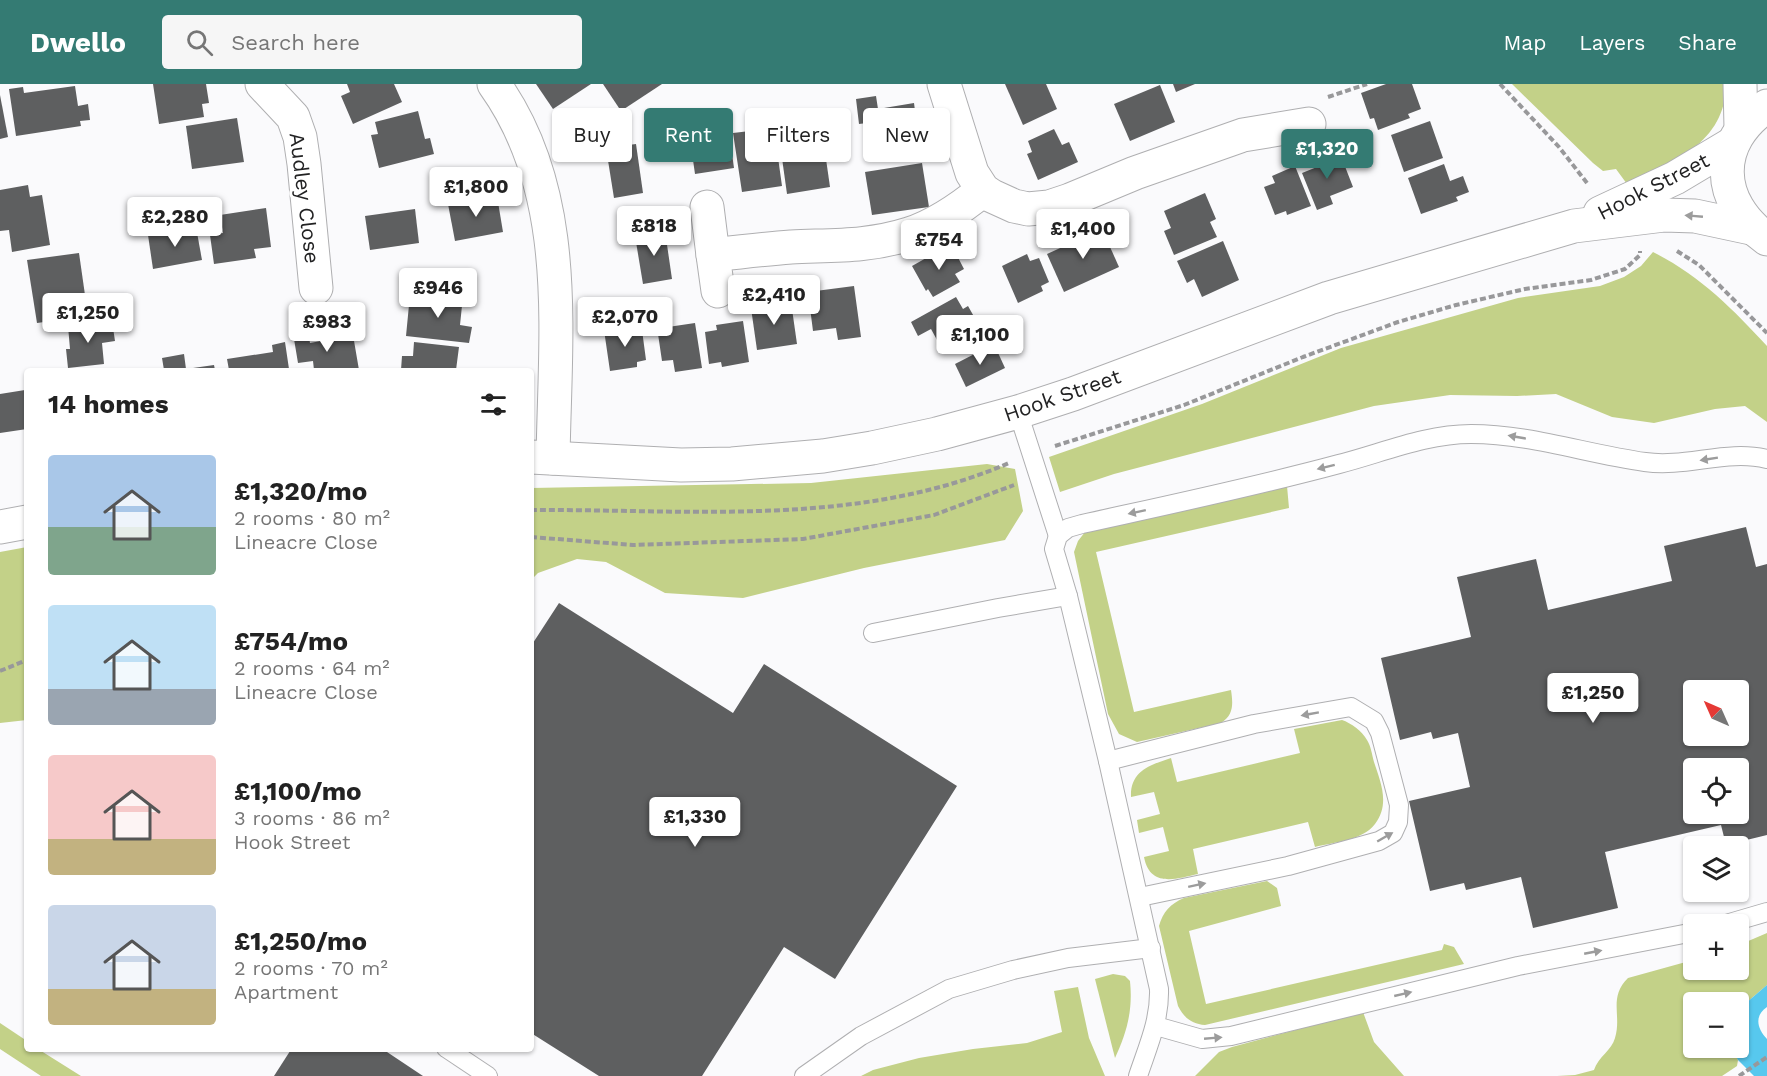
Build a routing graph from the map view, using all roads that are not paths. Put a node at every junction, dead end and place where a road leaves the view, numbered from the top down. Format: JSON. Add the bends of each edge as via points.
{"nodes":[{"id":1,"x":262,"y":84,"type":"edge"},
{"id":2,"x":494,"y":84,"type":"edge"},
{"id":3,"x":944,"y":84,"type":"edge"},
{"id":4,"x":1740,"y":84,"type":"edge"},
{"id":5,"x":1767,"y":106,"type":"edge"},
{"id":6,"x":1309,"y":124,"type":"dead end"},
{"id":7,"x":1737,"y":136,"type":"junction"},
{"id":8,"x":983,"y":190,"type":"junction"},
{"id":9,"x":707,"y":207,"type":"dead end"},
{"id":10,"x":1574,"y":226,"type":"junction"},
{"id":11,"x":1759,"y":233,"type":"edge"},
{"id":12,"x":713,"y":255,"type":"junction"},
{"id":13,"x":316,"y":288,"type":"dead end"},
{"id":14,"x":718,"y":291,"type":"dead end"},
{"id":15,"x":1018,"y":412,"type":"junction"},
{"id":16,"x":542,"y":457,"type":"edge"},
{"id":17,"x":1767,"y":459,"type":"edge"},
{"id":18,"x":24,"y":523,"type":"edge"},
{"id":19,"x":0,"y":527,"type":"edge"},
{"id":20,"x":1058,"y":536,"type":"junction"},
{"id":21,"x":1068,"y":596,"type":"junction"},
{"id":22,"x":873,"y":633,"type":"dead end"},
{"id":23,"x":1108,"y":761,"type":"junction"},
{"id":24,"x":1140,"y":897,"type":"junction"},
{"id":25,"x":1767,"y":912,"type":"edge"},
{"id":26,"x":1749,"y":917,"type":"edge"},
{"id":27,"x":1683,"y":934,"type":"edge"},
{"id":28,"x":1151,"y":948,"type":"junction"},
{"id":29,"x":1156,"y":1026,"type":"junction"},
{"id":30,"x":452,"y":1052,"type":"edge"},
{"id":31,"x":488,"y":1076,"type":"edge"},
{"id":32,"x":804,"y":1076,"type":"edge"},
{"id":33,"x":1138,"y":1076,"type":"edge"}],
"edges":[{"from":1,"to":13,"type":"street","name":"Audley Close","via":[[293,117],[300,137]]},
{"from":2,"to":16,"type":"street","via":[[531,152],[550,223],[555,281]]},
{"from":3,"to":8,"type":"street","via":[[972,173]]},
{"from":4,"to":7,"type":"street"},
{"from":5,"to":7,"type":"street","name":"Hook Street"},
{"from":6,"to":8,"type":"street","via":[[1239,122],[1135,173],[1048,207],[1014,206]]},
{"from":7,"to":10,"type":"street","name":"Hook Street","via":[[1675,178]]},
{"from":7,"to":11,"type":"street","via":[[1727,162],[1728,186],[1736,209]]},
{"from":8,"to":12,"type":"street","via":[[946,217],[900,236],[856,246],[792,247]]},
{"from":9,"to":12,"type":"street"},
{"from":11,"to":10,"type":"street","name":"Hook Street","one_way":true,"via":[[1695,216],[1664,215]]},
{"from":10,"to":15,"type":"street","name":"Hook Street","via":[[1329,298]]},
{"from":12,"to":14,"type":"street"},
{"from":15,"to":16,"type":"street","name":"Hook Street","via":[[872,448],[771,462],[681,465]]},
{"from":15,"to":20,"type":"lane"},
{"from":17,"to":20,"type":"lane","one_way":true,"via":[[1754,456],[1680,464],[1646,462],[1504,435],[1449,435],[1221,494],[1082,524]]},
{"from":18,"to":19,"type":"street"},
{"from":20,"to":21,"type":"lane","via":[[1054,549]]},
{"from":21,"to":22,"type":"lane"},
{"from":21,"to":23,"type":"lane"},
{"from":23,"to":24,"type":"lane"},
{"from":24,"to":23,"type":"lane","one_way":true,"via":[[1288,866],[1379,841],[1393,833],[1399,805],[1380,733],[1374,721],[1351,706],[1254,724]]},
{"from":24,"to":28,"type":"lane"},
{"from":25,"to":26,"type":"lane"},
{"from":29,"to":27,"type":"lane","one_way":true,"via":[[1202,1039],[1231,1036],[1518,966]]},
{"from":28,"to":29,"type":"lane","via":[[1160,988]]},
{"from":28,"to":32,"type":"lane","via":[[1068,958],[949,989],[861,1036]]},
{"from":29,"to":33,"type":"lane"},
{"from":30,"to":31,"type":"lane"}]}
